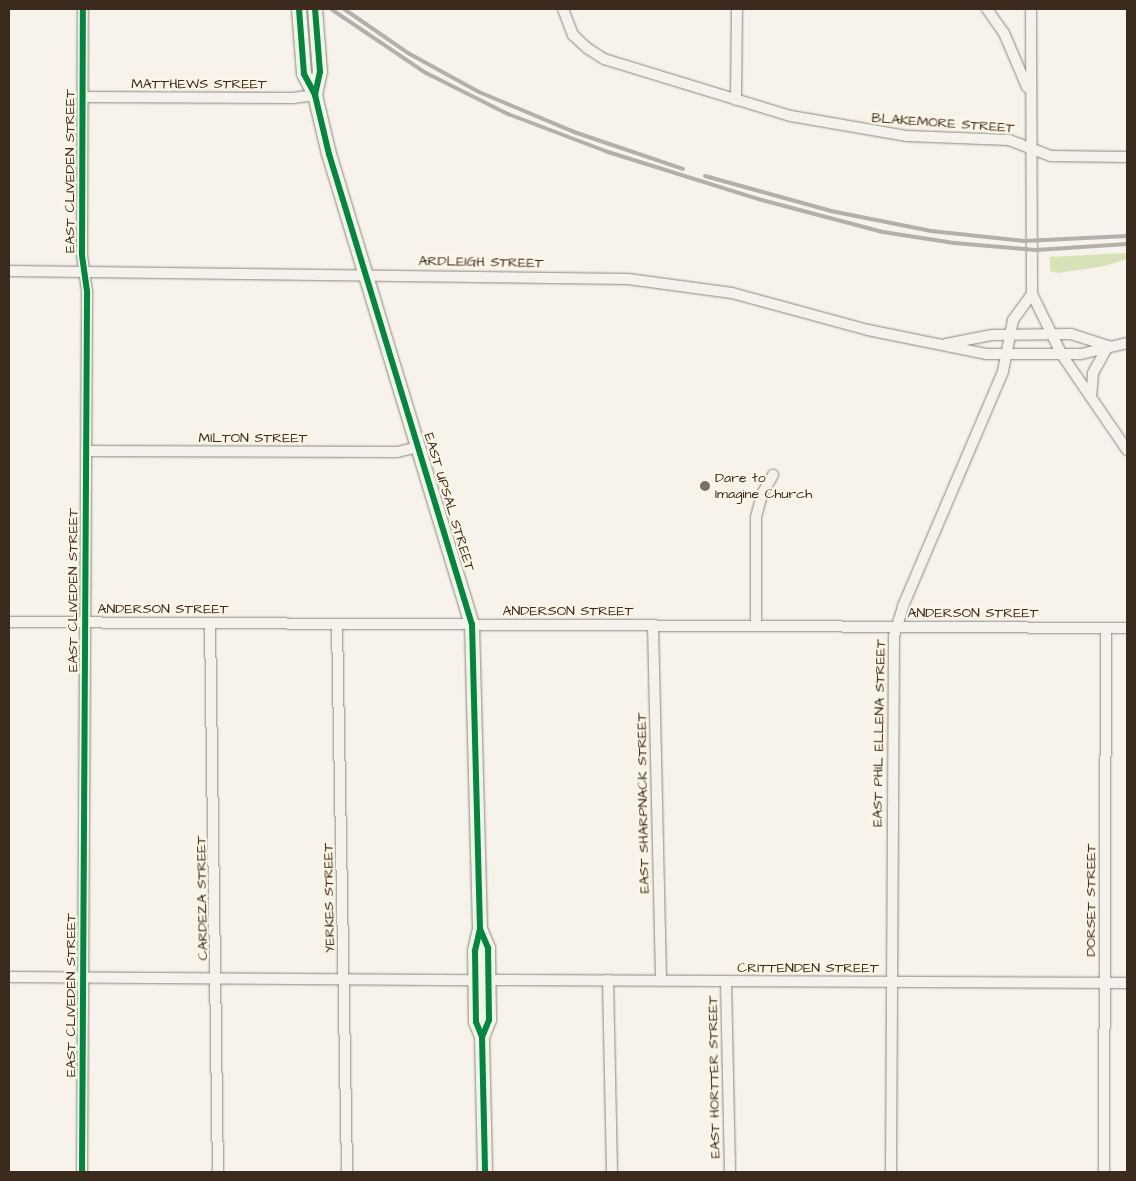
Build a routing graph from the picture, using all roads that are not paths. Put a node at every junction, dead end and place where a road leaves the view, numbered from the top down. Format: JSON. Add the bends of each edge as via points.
{"nodes":[{"id":1,"x":84,"y":9,"type":"edge"},
{"id":2,"x":299,"y":9,"type":"edge"},
{"id":3,"x":315,"y":9,"type":"edge"},
{"id":4,"x":563,"y":9,"type":"edge"},
{"id":5,"x":737,"y":9,"type":"edge"},
{"id":6,"x":986,"y":9,"type":"edge"},
{"id":7,"x":1031,"y":9,"type":"edge"},
{"id":8,"x":1030,"y":94,"type":"junction"},
{"id":9,"x":315,"y":95,"type":"junction"},
{"id":10,"x":83,"y":97,"type":"junction"},
{"id":11,"x":736,"y":100,"type":"junction"},
{"id":12,"x":1030,"y":148,"type":"junction"},
{"id":13,"x":1127,"y":156,"type":"edge"},
{"id":14,"x":9,"y":271,"type":"edge"},
{"id":15,"x":84,"y":271,"type":"junction"},
{"id":16,"x":365,"y":275,"type":"junction"},
{"id":17,"x":1032,"y":294,"type":"junction"},
{"id":18,"x":1049,"y":334,"type":"junction"},
{"id":19,"x":1009,"y":335,"type":"junction"},
{"id":20,"x":1127,"y":343,"type":"edge"},
{"id":21,"x":946,"y":344,"type":"junction"},
{"id":22,"x":1108,"y":346,"type":"junction"},
{"id":23,"x":1062,"y":355,"type":"junction"},
{"id":24,"x":1007,"y":356,"type":"junction"},
{"id":25,"x":1090,"y":397,"type":"junction"},
{"id":26,"x":419,"y":447,"type":"junction"},
{"id":27,"x":1127,"y":450,"type":"edge"},
{"id":28,"x":86,"y":451,"type":"junction"},
{"id":29,"x":773,"y":475,"type":"dead end"},
{"id":30,"x":9,"y":622,"type":"edge"},
{"id":31,"x":85,"y":622,"type":"junction"},
{"id":32,"x":210,"y":623,"type":"junction"},
{"id":33,"x":337,"y":624,"type":"junction"},
{"id":34,"x":472,"y":624,"type":"junction"},
{"id":35,"x":653,"y":625,"type":"junction"},
{"id":36,"x":756,"y":626,"type":"junction"},
{"id":37,"x":896,"y":626,"type":"junction"},
{"id":38,"x":1106,"y":628,"type":"junction"},
{"id":39,"x":1127,"y":628,"type":"edge"},
{"id":40,"x":9,"y":977,"type":"edge"},
{"id":41,"x":83,"y":978,"type":"junction"},
{"id":42,"x":216,"y":978,"type":"junction"},
{"id":43,"x":344,"y":979,"type":"junction"},
{"id":44,"x":482,"y":980,"type":"junction"},
{"id":45,"x":608,"y":980,"type":"junction"},
{"id":46,"x":661,"y":980,"type":"junction"},
{"id":47,"x":726,"y":981,"type":"junction"},
{"id":48,"x":892,"y":982,"type":"junction"},
{"id":49,"x":1104,"y":982,"type":"junction"},
{"id":50,"x":1127,"y":983,"type":"edge"},
{"id":51,"x":82,"y":1172,"type":"edge"},
{"id":52,"x":218,"y":1172,"type":"edge"},
{"id":53,"x":347,"y":1172,"type":"edge"},
{"id":54,"x":485,"y":1172,"type":"edge"},
{"id":55,"x":612,"y":1172,"type":"edge"},
{"id":56,"x":730,"y":1172,"type":"edge"},
{"id":57,"x":891,"y":1172,"type":"edge"},
{"id":58,"x":1104,"y":1172,"type":"edge"}],
"edges":[{"from":1,"to":10,"type":"street","name":"EAST CLIVEDEN STREET"},
{"from":2,"to":9,"type":"street","name":"EAST UPSAL STREET","via":[[304,74]]},
{"from":3,"to":9,"type":"street","name":"EAST UPSAL STREET","via":[[320,72]]},
{"from":4,"to":11,"type":"street","name":"BLAKEMORE STREET","via":[[573,35],[604,58]]},
{"from":5,"to":11,"type":"street"},
{"from":6,"to":8,"type":"street","via":[[1011,46]]},
{"from":7,"to":8,"type":"street"},
{"from":8,"to":12,"type":"street"},
{"from":9,"to":10,"type":"street","name":"MATTHEWS STREET","via":[[293,98]]},
{"from":9,"to":16,"type":"street","name":"EAST UPSAL STREET","via":[[328,154]]},
{"from":10,"to":15,"type":"street","name":"EAST CLIVEDEN STREET"},
{"from":11,"to":12,"type":"street","name":"BLAKEMORE STREET","via":[[859,130],[929,138],[1009,140]]},
{"from":12,"to":13,"type":"street","name":"BLAKEMORE STREET","via":[[1051,156]]},
{"from":12,"to":17,"type":"street"},
{"from":14,"to":15,"type":"street","name":"ARDLEIGH STREET"},
{"from":15,"to":16,"type":"street","name":"ARDLEIGH STREET"},
{"from":15,"to":28,"type":"street","name":"EAST CLIVEDEN STREET"},
{"from":16,"to":21,"type":"street","name":"ARDLEIGH STREET","via":[[589,277],[670,283],[732,293],[868,330]]},
{"from":16,"to":26,"type":"street","name":"EAST UPSAL STREET"},
{"from":17,"to":18,"type":"street"},
{"from":17,"to":19,"type":"street","name":"EAST PHIL ELLENA STREET","via":[[1013,320]]},
{"from":18,"to":19,"type":"street","name":"ARDLEIGH STREET"},
{"from":18,"to":22,"type":"street","name":"ARDLEIGH STREET","via":[[1078,334]]},
{"from":18,"to":23,"type":"street"},
{"from":19,"to":21,"type":"street","name":"ARDLEIGH STREET","via":[[976,337]]},
{"from":19,"to":24,"type":"street","name":"EAST PHIL ELLENA STREET"},
{"from":20,"to":22,"type":"street","name":"ARDLEIGH STREET"},
{"from":21,"to":24,"type":"street","name":"ARDLEIGH STREET","via":[[964,351]]},
{"from":22,"to":23,"type":"street","name":"ARDLEIGH STREET","via":[[1093,353]]},
{"from":22,"to":25,"type":"street","via":[[1093,373]]},
{"from":23,"to":24,"type":"street","name":"ARDLEIGH STREET"},
{"from":23,"to":25,"type":"street"},
{"from":24,"to":37,"type":"street","name":"EAST PHIL ELLENA STREET"},
{"from":25,"to":27,"type":"street"},
{"from":26,"to":28,"type":"street","name":"MILTON STREET","via":[[397,452]]},
{"from":26,"to":34,"type":"street","name":"EAST UPSAL STREET"},
{"from":28,"to":31,"type":"street","name":"EAST CLIVEDEN STREET"},
{"from":29,"to":36,"type":"street","via":[[762,494],[756,517]]},
{"from":30,"to":31,"type":"street","name":"ANDERSON STREET"},
{"from":31,"to":32,"type":"street","name":"ANDERSON STREET"},
{"from":31,"to":41,"type":"street","name":"EAST CLIVEDEN STREET"},
{"from":32,"to":33,"type":"street","name":"ANDERSON STREET"},
{"from":32,"to":42,"type":"street","name":"CARDEZA STREET"},
{"from":33,"to":34,"type":"street","name":"ANDERSON STREET"},
{"from":33,"to":43,"type":"street","name":"YERKES STREET"},
{"from":34,"to":35,"type":"street","name":"ANDERSON STREET"},
{"from":34,"to":44,"type":"street","name":"EAST UPSAL STREET","via":[[480,929],[475,951]]},
{"from":35,"to":36,"type":"street","name":"ANDERSON STREET"},
{"from":35,"to":46,"type":"street","name":"EAST SHARPNACK STREET"},
{"from":36,"to":37,"type":"street","name":"ANDERSON STREET"},
{"from":37,"to":38,"type":"street","name":"ANDERSON STREET"},
{"from":37,"to":48,"type":"street","name":"EAST PHIL ELLENA STREET","via":[[893,645]]},
{"from":38,"to":39,"type":"street","name":"ANDERSON STREET"},
{"from":38,"to":49,"type":"street","name":"DORSET STREET"},
{"from":40,"to":41,"type":"street","name":"CRITTENDEN STREET"},
{"from":41,"to":42,"type":"street","name":"CRITTENDEN STREET"},
{"from":41,"to":51,"type":"street","name":"EAST CLIVEDEN STREET"},
{"from":42,"to":43,"type":"street","name":"CRITTENDEN STREET"},
{"from":42,"to":52,"type":"street","name":"CARDEZA STREET"},
{"from":43,"to":44,"type":"street","name":"CRITTENDEN STREET"},
{"from":43,"to":53,"type":"street","name":"YERKES STREET"},
{"from":44,"to":45,"type":"street","name":"CRITTENDEN STREET"},
{"from":44,"to":54,"type":"street","name":"EAST UPSAL STREET","via":[[476,1022],[482,1037]]},
{"from":45,"to":46,"type":"street","name":"CRITTENDEN STREET"},
{"from":45,"to":55,"type":"street"},
{"from":46,"to":47,"type":"street","name":"CRITTENDEN STREET"},
{"from":47,"to":48,"type":"street","name":"CRITTENDEN STREET"},
{"from":47,"to":56,"type":"street","name":"EAST HORTTER STREET"},
{"from":48,"to":49,"type":"street","name":"CRITTENDEN STREET"},
{"from":48,"to":57,"type":"street","name":"EAST PHIL ELLENA STREET"},
{"from":49,"to":50,"type":"street","name":"CRITTENDEN STREET"},
{"from":49,"to":58,"type":"street","name":"DORSET STREET"}]}
